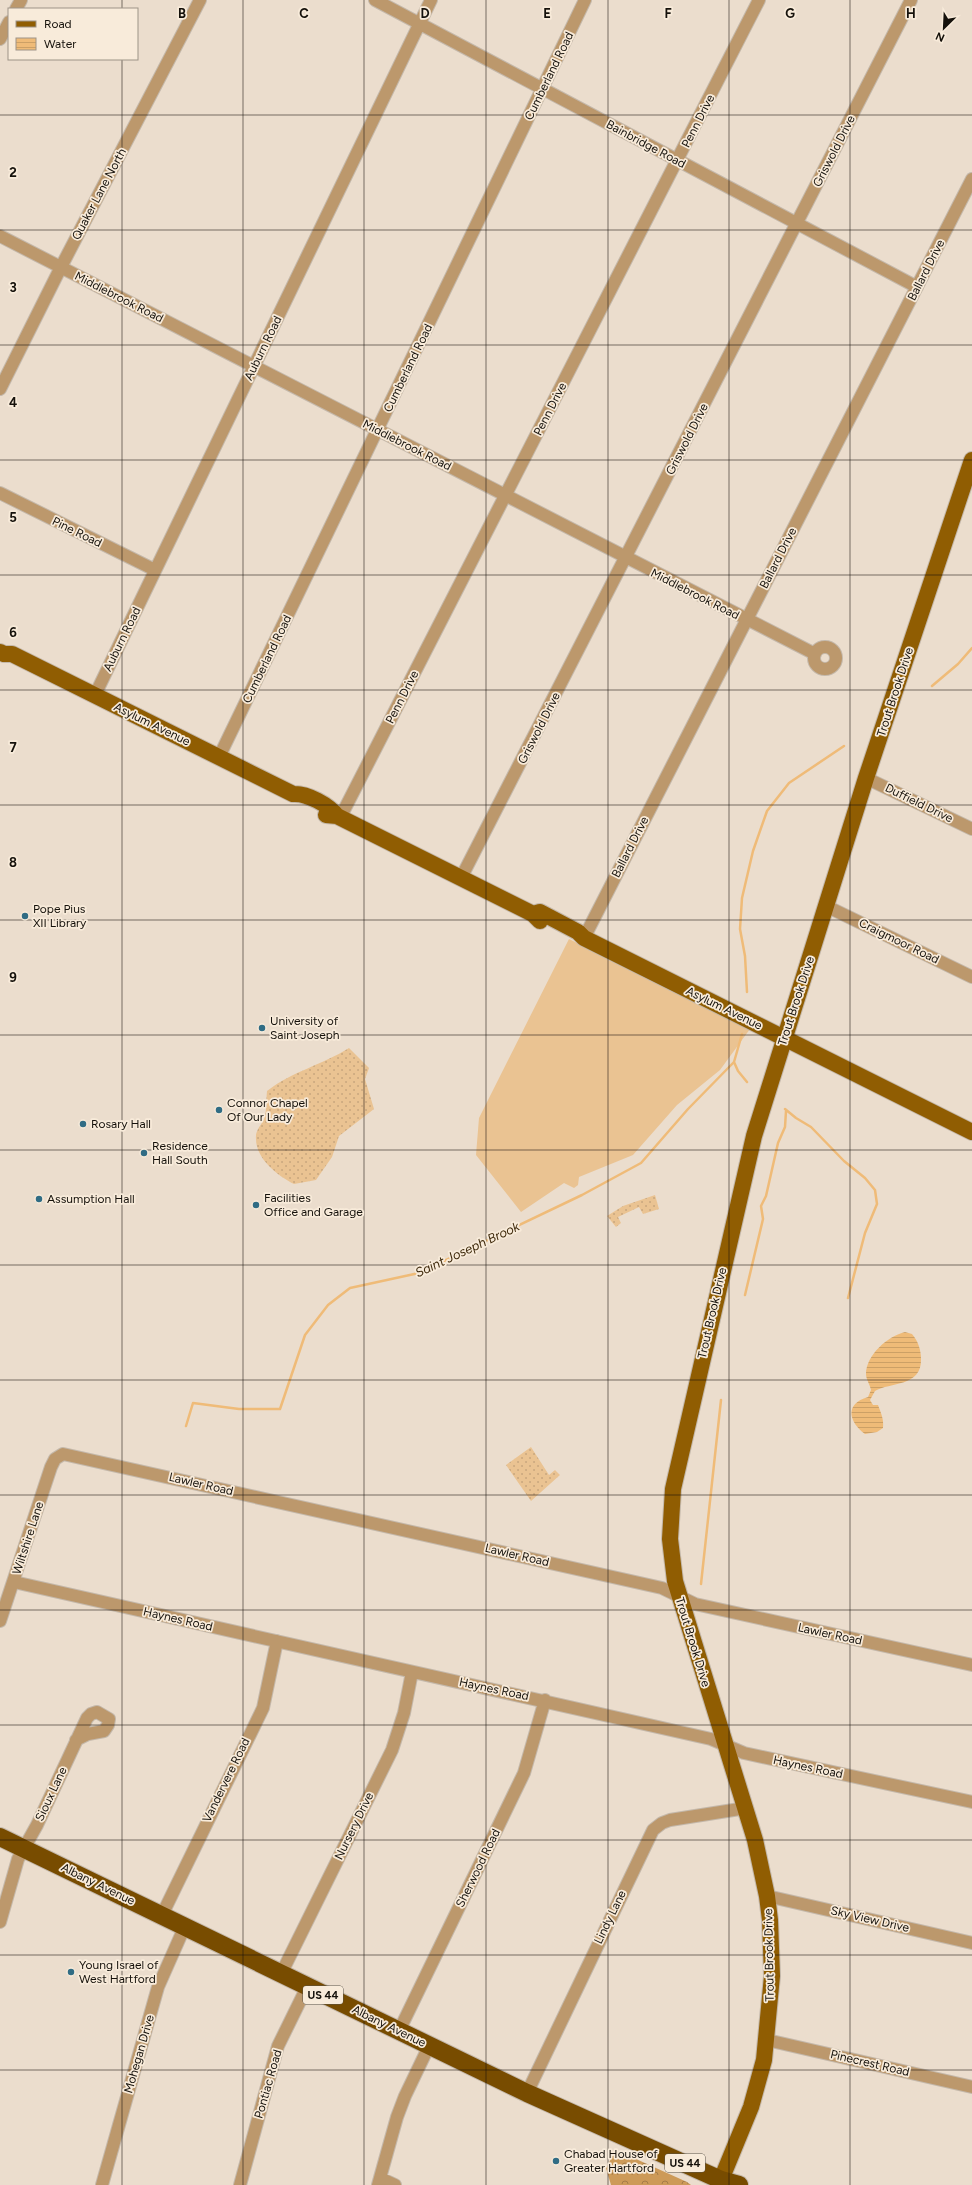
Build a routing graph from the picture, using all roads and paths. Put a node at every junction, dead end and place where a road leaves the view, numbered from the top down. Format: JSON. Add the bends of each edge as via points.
{"nodes":[{"id":1,"x":200,"y":0,"type":"edge"},
{"id":2,"x":375,"y":0,"type":"edge"},
{"id":3,"x":431,"y":0,"type":"edge"},
{"id":4,"x":586,"y":0,"type":"edge"},
{"id":5,"x":759,"y":0,"type":"edge"},
{"id":6,"x":911,"y":0,"type":"edge"},
{"id":7,"x":8,"y":24,"type":"edge"},
{"id":8,"x":420,"y":24,"type":"junction"},
{"id":9,"x":0,"y":39,"type":"edge"},
{"id":10,"x":542,"y":89,"type":"junction"},
{"id":11,"x":677,"y":161,"type":"junction"},
{"id":12,"x":972,"y":179,"type":"edge"},
{"id":13,"x":797,"y":223,"type":"junction"},
{"id":14,"x":0,"y":236,"type":"edge"},
{"id":15,"x":61,"y":267,"type":"junction"},
{"id":16,"x":917,"y":287,"type":"junction"},
{"id":17,"x":254,"y":366,"type":"junction"},
{"id":18,"x":0,"y":389,"type":"edge"},
{"id":19,"x":377,"y":430,"type":"junction"},
{"id":20,"x":972,"y":460,"type":"edge"},
{"id":21,"x":0,"y":493,"type":"edge"},
{"id":22,"x":505,"y":495,"type":"junction"},
{"id":23,"x":626,"y":558,"type":"junction"},
{"id":24,"x":155,"y":570,"type":"junction"},
{"id":25,"x":746,"y":620,"type":"junction"},
{"id":26,"x":4,"y":650,"type":"edge"},
{"id":27,"x":815,"y":654,"type":"dead end"},
{"id":28,"x":95,"y":695,"type":"junction"},
{"id":29,"x":219,"y":757,"type":"junction"},
{"id":30,"x":866,"y":778,"type":"junction"},
{"id":31,"x":339,"y":817,"type":"junction"},
{"id":32,"x":972,"y":829,"type":"edge"},
{"id":33,"x":462,"y":878,"type":"junction"},
{"id":34,"x":826,"y":906,"type":"junction"},
{"id":35,"x":584,"y":938,"type":"junction"},
{"id":36,"x":972,"y":977,"type":"edge"},
{"id":37,"x":784,"y":1037,"type":"junction"},
{"id":38,"x":972,"y":1132,"type":"edge"},
{"id":39,"x":59,"y":1456,"type":"joint"},
{"id":40,"x":14,"y":1582,"type":"junction"},
{"id":41,"x":680,"y":1597,"type":"junction"},
{"id":42,"x":0,"y":1621,"type":"edge"},
{"id":43,"x":277,"y":1642,"type":"junction"},
{"id":44,"x":972,"y":1664,"type":"edge"},
{"id":45,"x":412,"y":1672,"type":"junction"},
{"id":46,"x":545,"y":1700,"type":"junction"},
{"id":47,"x":76,"y":1740,"type":"dead end"},
{"id":48,"x":725,"y":1745,"type":"junction"},
{"id":49,"x":972,"y":1802,"type":"edge"},
{"id":50,"x":746,"y":1808,"type":"junction"},
{"id":51,"x":0,"y":1837,"type":"edge"},
{"id":52,"x":24,"y":1848,"type":"junction"},
{"id":53,"x":767,"y":1896,"type":"junction"},
{"id":54,"x":162,"y":1915,"type":"junction"},
{"id":55,"x":0,"y":1922,"type":"edge"},
{"id":56,"x":185,"y":1926,"type":"junction"},
{"id":57,"x":972,"y":1943,"type":"edge"},
{"id":58,"x":281,"y":1974,"type":"junction"},
{"id":59,"x":307,"y":1987,"type":"junction"},
{"id":60,"x":398,"y":2031,"type":"junction"},
{"id":61,"x":767,"y":2040,"type":"junction"},
{"id":62,"x":429,"y":2046,"type":"junction"},
{"id":63,"x":972,"y":2087,"type":"edge"},
{"id":64,"x":526,"y":2093,"type":"junction"},
{"id":65,"x":379,"y":2181,"type":"edge"},
{"id":66,"x":720,"y":2182,"type":"edge"},
{"id":67,"x":102,"y":2185,"type":"edge"},
{"id":68,"x":240,"y":2185,"type":"edge"},
{"id":69,"x":395,"y":2185,"type":"edge"},
{"id":70,"x":739,"y":2185,"type":"edge"}],
"edges":[{"from":1,"to":15,"type":"street","name":"Quaker Lane North"},
{"from":2,"to":8,"type":"street","name":"Bainbridge Road"},
{"from":3,"to":8,"type":"street","name":"Auburn Road"},
{"from":4,"to":10,"type":"street","name":"Cumberland Road"},
{"from":5,"to":11,"type":"street","name":"Penn Drive"},
{"from":6,"to":13,"type":"street","name":"Griswold Drive"},
{"from":7,"to":9,"type":"street"},
{"from":8,"to":10,"type":"street","name":"Bainbridge Road"},
{"from":8,"to":17,"type":"street","name":"Auburn Road"},
{"from":10,"to":11,"type":"street","name":"Bainbridge Road"},
{"from":10,"to":19,"type":"street","name":"Cumberland Road"},
{"from":11,"to":13,"type":"street","name":"Bainbridge Road"},
{"from":11,"to":22,"type":"street","name":"Penn Drive"},
{"from":12,"to":16,"type":"street","name":"Ballard Drive"},
{"from":13,"to":16,"type":"street","name":"Bainbridge Road"},
{"from":13,"to":23,"type":"street","name":"Griswold Drive"},
{"from":14,"to":15,"type":"street","name":"Middlebrook Road"},
{"from":15,"to":17,"type":"street","name":"Middlebrook Road"},
{"from":15,"to":18,"type":"street","name":"Quaker Lane North"},
{"from":16,"to":25,"type":"street","name":"Ballard Drive"},
{"from":17,"to":19,"type":"street","name":"Middlebrook Road"},
{"from":17,"to":24,"type":"street","name":"Auburn Road"},
{"from":19,"to":22,"type":"street","name":"Middlebrook Road"},
{"from":19,"to":29,"type":"street","name":"Cumberland Road"},
{"from":20,"to":30,"type":"main road","name":"Trout Brook Drive"},
{"from":21,"to":24,"type":"street","name":"Pine Road"},
{"from":22,"to":23,"type":"street","name":"Middlebrook Road"},
{"from":22,"to":31,"type":"street","name":"Penn Drive"},
{"from":23,"to":25,"type":"street","name":"Middlebrook Road"},
{"from":23,"to":33,"type":"street","name":"Griswold Drive"},
{"from":24,"to":28,"type":"street","name":"Auburn Road"},
{"from":25,"to":27,"type":"street","name":"Middlebrook Road"},
{"from":25,"to":35,"type":"street","name":"Ballard Drive"},
{"from":26,"to":28,"type":"main road","name":"Asylum Avenue"},
{"from":28,"to":29,"type":"main road","name":"Asylum Avenue"},
{"from":29,"to":31,"type":"main road","name":"Asylum Avenue","via":[[293,794],[297,801],[329,816]]},
{"from":30,"to":32,"type":"street","name":"Duffield Drive"},
{"from":30,"to":34,"type":"main road","name":"Trout Brook Drive"},
{"from":31,"to":33,"type":"main road","name":"Asylum Avenue"},
{"from":33,"to":35,"type":"main road","name":"Asylum Avenue","via":[[533,914],[537,920],[575,938]]},
{"from":34,"to":36,"type":"street","name":"Craigmoor Road"},
{"from":34,"to":37,"type":"main road","name":"Trout Brook Drive"},
{"from":35,"to":37,"type":"main road","name":"Asylum Avenue"},
{"from":37,"to":38,"type":"main road","name":"Asylum Avenue"},
{"from":37,"to":41,"type":"main road","name":"Trout Brook Drive","via":[[752,1144],[673,1489],[670,1539],[675,1581]]},
{"from":39,"to":40,"type":"street","name":"Wiltshire Lane","via":[[51,1467]]},
{"from":39,"to":41,"type":"street","name":"Lawler Road","via":[[68,1454],[654,1586]]},
{"from":40,"to":42,"type":"street","name":"Wiltshire Lane"},
{"from":40,"to":43,"type":"street","name":"Haynes Road"},
{"from":41,"to":44,"type":"street","name":"Lawler Road","via":[[695,1604]]},
{"from":41,"to":48,"type":"main road","name":"Trout Brook Drive"},
{"from":43,"to":45,"type":"street","name":"Haynes Road"},
{"from":43,"to":54,"type":"street","name":"Vandervere Road","via":[[263,1708]]},
{"from":45,"to":46,"type":"street","name":"Haynes Road"},
{"from":45,"to":58,"type":"street","name":"Nursery Drive","via":[[403,1719],[392,1750]]},
{"from":46,"to":48,"type":"street","name":"Haynes Road","via":[[711,1739]]},
{"from":46,"to":60,"type":"street","name":"Sherwood Road","via":[[524,1773]]},
{"from":47,"to":52,"type":"street","name":"Sioux Lane"},
{"from":48,"to":49,"type":"street","name":"Haynes Road","via":[[744,1753]]},
{"from":48,"to":50,"type":"main road","name":"Trout Brook Drive"},
{"from":50,"to":53,"type":"main road","name":"Trout Brook Drive","via":[[756,1840]]},
{"from":50,"to":64,"type":"street","name":"Lindy Lane","via":[[670,1820],[653,1830]]},
{"from":51,"to":52,"type":"highway","name":"Albany Avenue","number":"US 44"},
{"from":52,"to":54,"type":"highway","name":"Albany Avenue","number":"US 44"},
{"from":52,"to":55,"type":"street","name":"Sioux Lane","via":[[14,1869]]},
{"from":53,"to":57,"type":"street","name":"Sky View Drive"},
{"from":53,"to":61,"type":"main road","name":"Trout Brook Drive","via":[[772,1968]]},
{"from":54,"to":56,"type":"highway","name":"Albany Avenue","number":"US 44"},
{"from":56,"to":58,"type":"highway","name":"Albany Avenue","number":"US 44"},
{"from":56,"to":67,"type":"street","name":"Mohegan Drive","via":[[158,1987]]},
{"from":58,"to":59,"type":"highway","name":"Albany Avenue","number":"US 44"},
{"from":59,"to":60,"type":"highway","name":"Albany Avenue","number":"US 44"},
{"from":59,"to":68,"type":"street","name":"Pontiac Road","via":[[278,2046]]},
{"from":60,"to":62,"type":"highway","name":"Albany Avenue","number":"US 44"},
{"from":61,"to":63,"type":"street","name":"Pinecrest Road"},
{"from":61,"to":66,"type":"main road","name":"Trout Brook Drive","via":[[751,2107]]},
{"from":62,"to":64,"type":"highway","name":"Albany Avenue","number":"US 44"},
{"from":62,"to":65,"type":"street","via":[[397,2117]]},
{"from":64,"to":66,"type":"highway","name":"Albany Avenue","number":"US 44"},
{"from":65,"to":69,"type":"street"},
{"from":66,"to":70,"type":"highway","name":"Albany Avenue","number":"US 44"}]}
